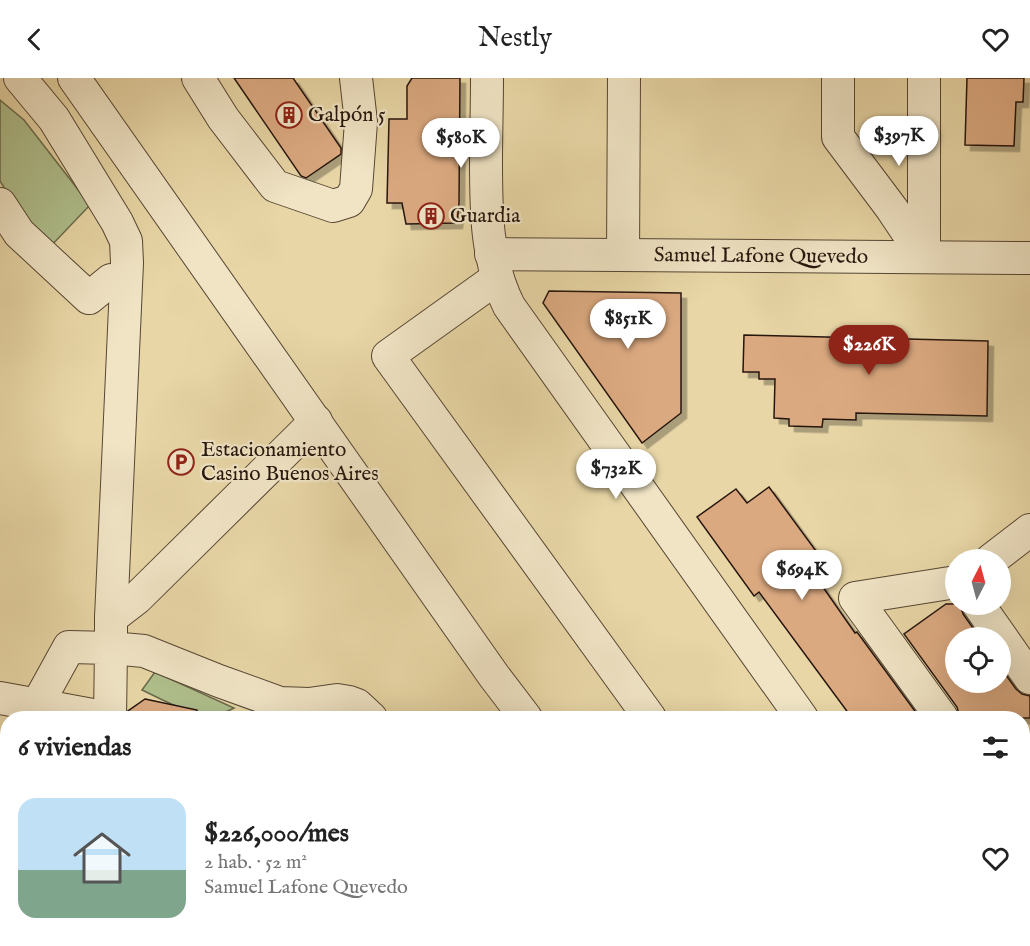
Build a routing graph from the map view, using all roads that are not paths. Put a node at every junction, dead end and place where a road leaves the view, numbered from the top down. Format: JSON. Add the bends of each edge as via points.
{"nodes":[{"id":1,"x":20,"y":78,"type":"edge"},
{"id":2,"x":74,"y":78,"type":"edge"},
{"id":3,"x":198,"y":78,"type":"edge"},
{"id":4,"x":356,"y":78,"type":"edge"},
{"id":5,"x":487,"y":78,"type":"edge"},
{"id":6,"x":624,"y":78,"type":"edge"},
{"id":7,"x":838,"y":78,"type":"edge"},
{"id":8,"x":924,"y":78,"type":"edge"},
{"id":9,"x":156,"y":195,"type":"junction"},
{"id":10,"x":0,"y":204,"type":"edge"},
{"id":11,"x":117,"y":222,"type":"junction"},
{"id":12,"x":622,"y":255,"type":"junction"},
{"id":13,"x":924,"y":257,"type":"junction"},
{"id":14,"x":1030,"y":258,"type":"edge"},
{"id":15,"x":494,"y":266,"type":"junction"},
{"id":16,"x":126,"y":281,"type":"junction"},
{"id":17,"x":316,"y":421,"type":"junction"},
{"id":18,"x":1026,"y":541,"type":"edge"},
{"id":19,"x":1011,"y":549,"type":"edge"},
{"id":20,"x":945,"y":584,"type":"edge"},
{"id":21,"x":986,"y":615,"type":"edge"},
{"id":22,"x":111,"y":633,"type":"junction"},
{"id":23,"x":1030,"y":678,"type":"edge"},
{"id":24,"x":0,"y":698,"type":"edge"},
{"id":25,"x":37,"y":705,"type":"junction"},
{"id":26,"x":71,"y":711,"type":"edge"},
{"id":27,"x":110,"y":711,"type":"edge"},
{"id":28,"x":271,"y":711,"type":"edge"},
{"id":29,"x":363,"y":711,"type":"edge"},
{"id":30,"x":521,"y":711,"type":"edge"},
{"id":31,"x":645,"y":711,"type":"edge"},
{"id":32,"x":797,"y":711,"type":"edge"},
{"id":33,"x":937,"y":711,"type":"edge"}],
"edges":[{"from":1,"to":11,"type":"street","via":[[54,119]]},
{"from":2,"to":9,"type":"street"},
{"from":3,"to":4,"type":"street","via":[[275,186],[333,206],[349,201],[356,189],[361,122]]},
{"from":5,"to":15,"type":"street","via":[[486,204]]},
{"from":6,"to":12,"type":"street"},
{"from":7,"to":13,"type":"street","via":[[838,137]]},
{"from":8,"to":13,"type":"street"},
{"from":9,"to":11,"type":"street"},
{"from":9,"to":17,"type":"street"},
{"from":10,"to":16,"type":"street","via":[[20,232],[89,298],[111,280]]},
{"from":11,"to":16,"type":"street","via":[[126,241]]},
{"from":12,"to":13,"type":"street","name":"Samuel Lafone Quevedo"},
{"from":12,"to":15,"type":"street","name":"Samuel Lafone Quevedo"},
{"from":13,"to":14,"type":"street","name":"Samuel Lafone Quevedo"},
{"from":15,"to":31,"type":"street","via":[[388,356]]},
{"from":15,"to":32,"type":"street","via":[[509,306]]},
{"from":16,"to":22,"type":"street"},
{"from":17,"to":22,"type":"street","via":[[137,598]]},
{"from":17,"to":30,"type":"street"},
{"from":18,"to":19,"type":"street"},
{"from":20,"to":33,"type":"street","via":[[855,598]]},
{"from":21,"to":23,"type":"street"},
{"from":22,"to":25,"type":"street","via":[[69,647]]},
{"from":22,"to":27,"type":"street"},
{"from":22,"to":28,"type":"street","via":[[144,651],[219,681]]},
{"from":24,"to":25,"type":"street"},
{"from":25,"to":26,"type":"street"},
{"from":28,"to":29,"type":"street","via":[[337,700],[357,705]]}]}
